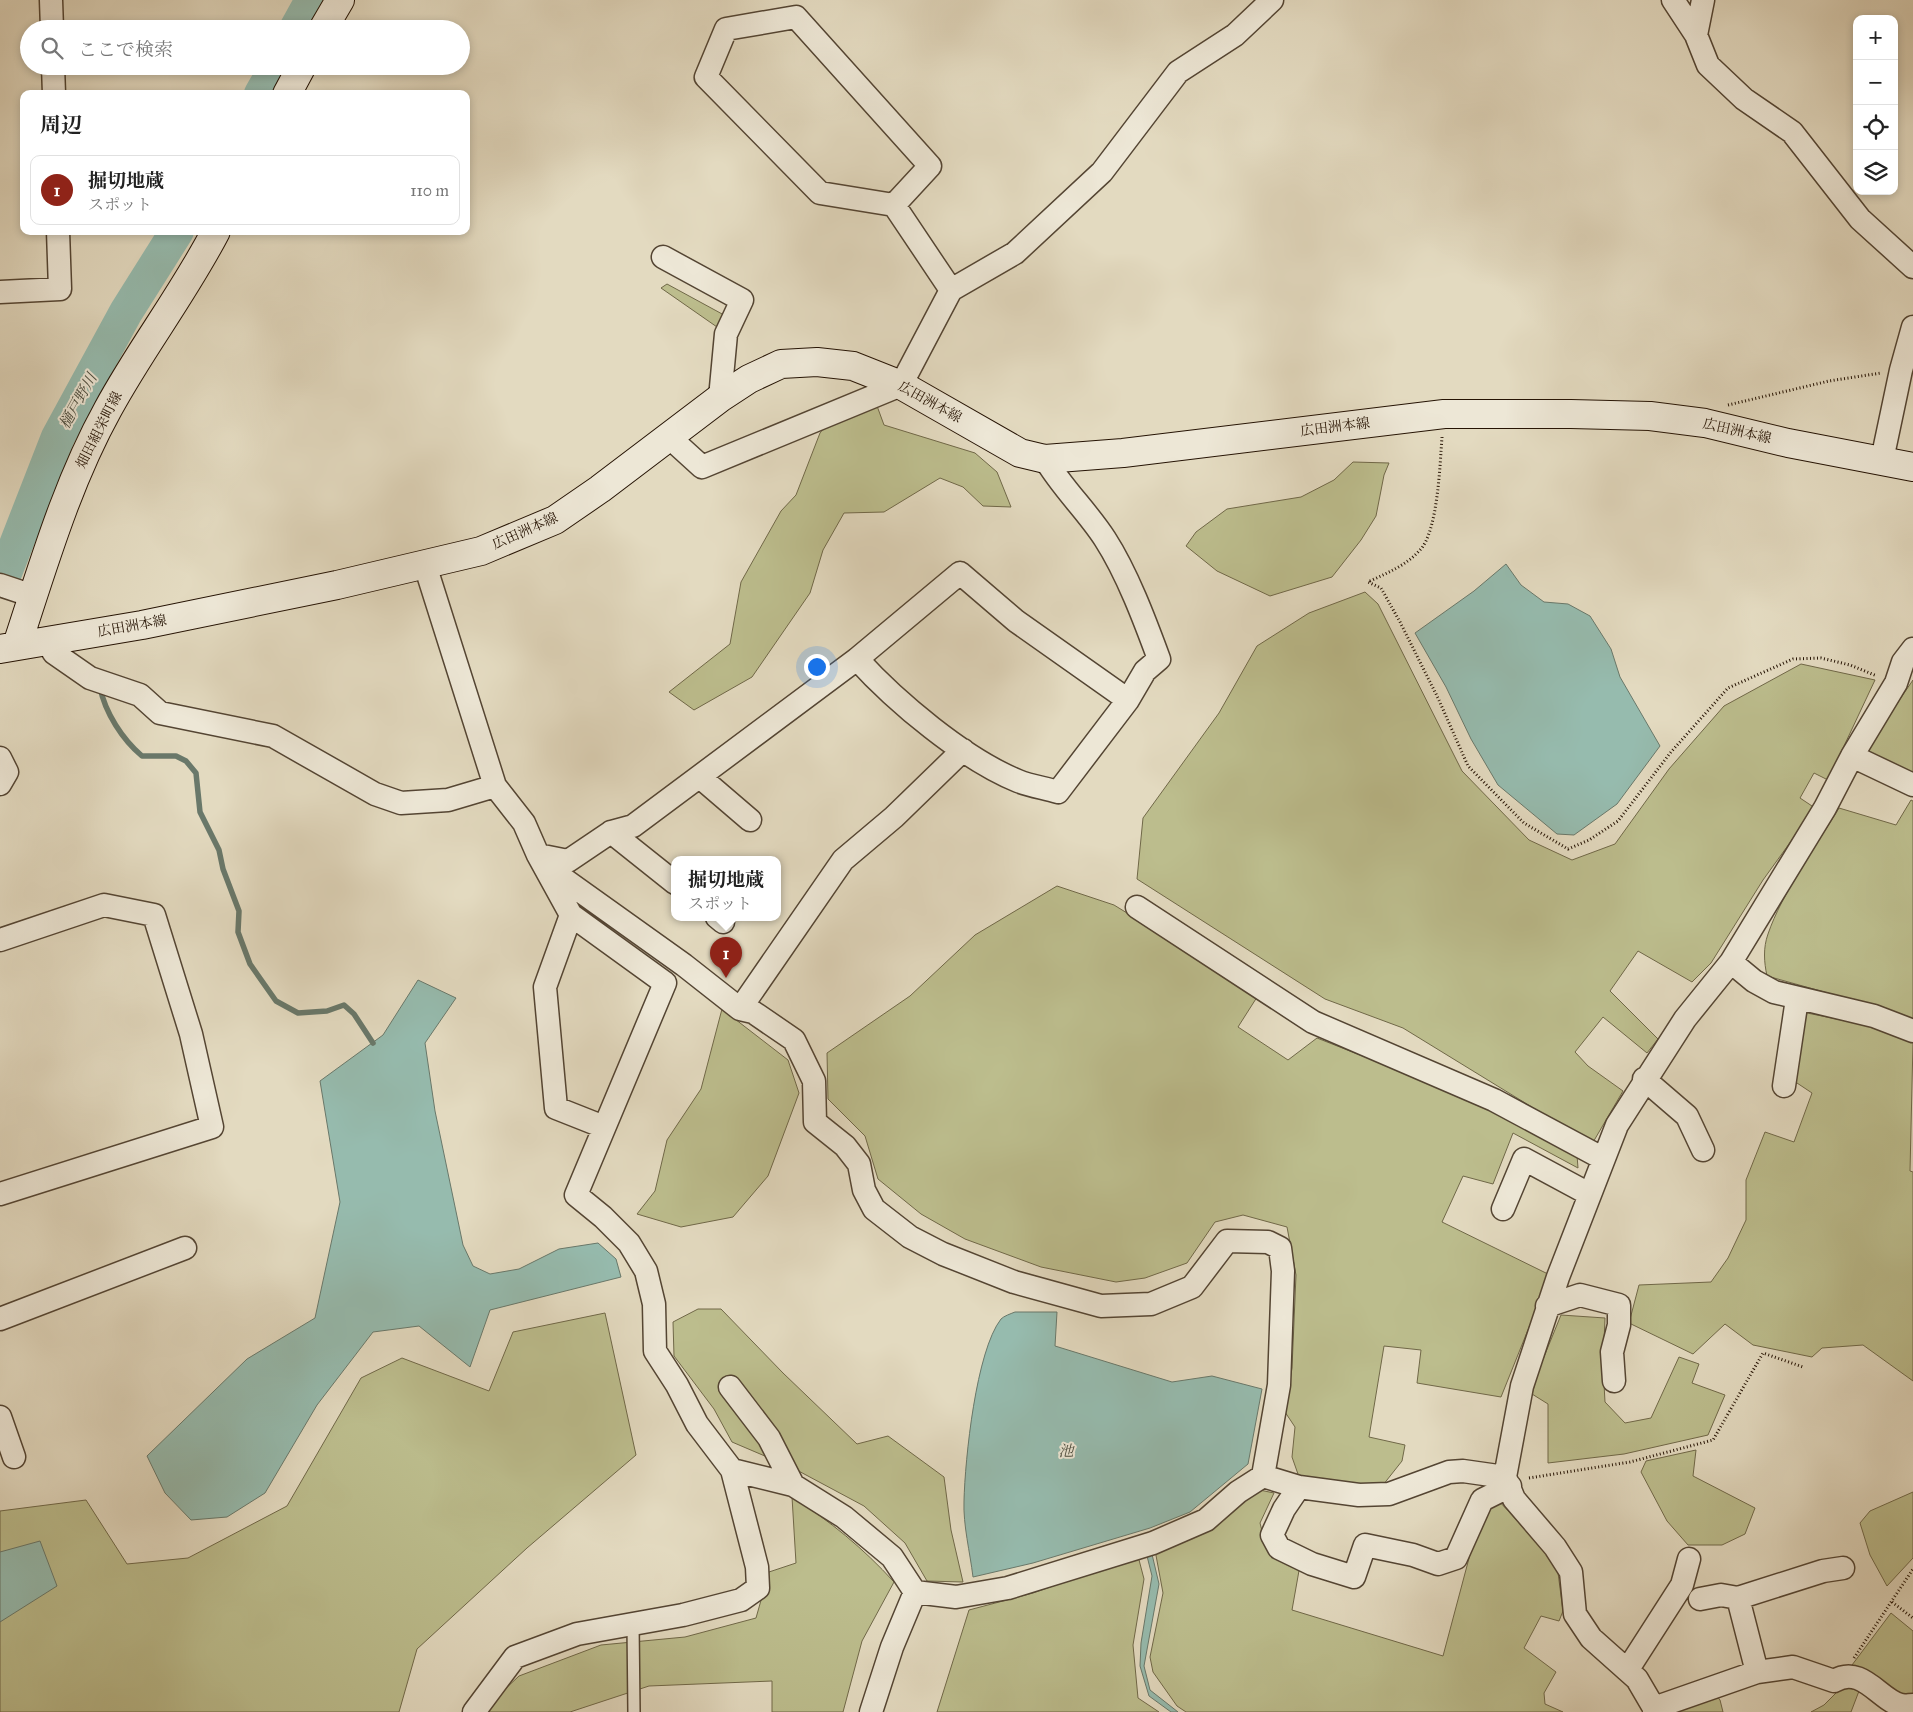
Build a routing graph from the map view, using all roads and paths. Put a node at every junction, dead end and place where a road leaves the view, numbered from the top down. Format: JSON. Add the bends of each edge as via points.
{"nodes":[{"id":1,"x":51,"y":0,"type":"edge"},
{"id":2,"x":340,"y":0,"type":"edge"},
{"id":3,"x":1272,"y":0,"type":"edge"},
{"id":4,"x":1673,"y":0,"type":"edge"},
{"id":5,"x":1704,"y":0,"type":"edge"},
{"id":6,"x":52,"y":20,"type":"edge"},
{"id":7,"x":329,"y":20,"type":"edge"},
{"id":8,"x":1696,"y":35,"type":"junction"},
{"id":9,"x":53,"y":75,"type":"edge"},
{"id":10,"x":297,"y":75,"type":"edge"},
{"id":11,"x":54,"y":90,"type":"edge"},
{"id":12,"x":289,"y":90,"type":"edge"},
{"id":13,"x":894,"y":205,"type":"junction"},
{"id":14,"x":58,"y":235,"type":"edge"},
{"id":15,"x":214,"y":235,"type":"edge"},
{"id":16,"x":663,"y":257,"type":"dead end"},
{"id":17,"x":1913,"y":267,"type":"edge"},
{"id":18,"x":950,"y":290,"type":"junction"},
{"id":19,"x":0,"y":292,"type":"edge"},
{"id":20,"x":1913,"y":327,"type":"edge"},
{"id":21,"x":1900,"y":370,"type":"junction"},
{"id":22,"x":901,"y":385,"type":"junction"},
{"id":23,"x":720,"y":398,"type":"junction"},
{"id":24,"x":1444,"y":414,"type":"junction"},
{"id":25,"x":1705,"y":423,"type":"junction"},
{"id":26,"x":669,"y":437,"type":"junction"},
{"id":27,"x":1045,"y":459,"type":"junction"},
{"id":28,"x":1882,"y":460,"type":"junction"},
{"id":29,"x":1913,"y":467,"type":"edge"},
{"id":30,"x":425,"y":565,"type":"junction"},
{"id":31,"x":0,"y":585,"type":"edge"},
{"id":32,"x":29,"y":594,"type":"junction"},
{"id":33,"x":46,"y":640,"type":"junction"},
{"id":34,"x":8,"y":647,"type":"edge"},
{"id":35,"x":1913,"y":649,"type":"edge"},
{"id":36,"x":858,"y":659,"type":"junction"},
{"id":37,"x":1896,"y":683,"type":"junction"},
{"id":38,"x":1128,"y":700,"type":"junction"},
{"id":39,"x":963,"y":750,"type":"junction"},
{"id":40,"x":1852,"y":756,"type":"junction"},
{"id":41,"x":0,"y":758,"type":"edge"},
{"id":42,"x":700,"y":778,"type":"junction"},
{"id":43,"x":0,"y":784,"type":"edge"},
{"id":44,"x":1913,"y":785,"type":"edge"},
{"id":45,"x":495,"y":786,"type":"junction"},
{"id":46,"x":750,"y":820,"type":"dead end"},
{"id":47,"x":612,"y":832,"type":"junction"},
{"id":48,"x":538,"y":855,"type":"junction"},
{"id":49,"x":671,"y":880,"type":"edge"},
{"id":50,"x":1137,"y":907,"type":"dead end"},
{"id":51,"x":571,"y":915,"type":"junction"},
{"id":52,"x":0,"y":940,"type":"edge"},
{"id":53,"x":1731,"y":962,"type":"junction"},
{"id":54,"x":1797,"y":999,"type":"junction"},
{"id":55,"x":740,"y":1009,"type":"junction"},
{"id":56,"x":1913,"y":1031,"type":"edge"},
{"id":57,"x":1644,"y":1079,"type":"junction"},
{"id":58,"x":1784,"y":1086,"type":"dead end"},
{"id":59,"x":604,"y":1127,"type":"junction"},
{"id":60,"x":1703,"y":1150,"type":"dead end"},
{"id":61,"x":1602,"y":1158,"type":"junction"},
{"id":62,"x":0,"y":1194,"type":"edge"},
{"id":63,"x":1589,"y":1194,"type":"junction"},
{"id":64,"x":1503,"y":1209,"type":"dead end"},
{"id":65,"x":185,"y":1248,"type":"dead end"},
{"id":66,"x":1548,"y":1306,"type":"junction"},
{"id":67,"x":0,"y":1319,"type":"edge"},
{"id":68,"x":1803,"y":1367,"type":"dead end"},
{"id":69,"x":1614,"y":1381,"type":"dead end"},
{"id":70,"x":730,"y":1387,"type":"dead end"},
{"id":71,"x":0,"y":1416,"type":"edge"},
{"id":72,"x":14,"y":1457,"type":"dead end"},
{"id":73,"x":732,"y":1470,"type":"junction"},
{"id":74,"x":1263,"y":1476,"type":"junction"},
{"id":75,"x":1513,"y":1481,"type":"junction"},
{"id":76,"x":793,"y":1485,"type":"junction"},
{"id":77,"x":1299,"y":1487,"type":"junction"},
{"id":78,"x":1689,"y":1558,"type":"dead end"},
{"id":79,"x":1842,"y":1568,"type":"dead end"},
{"id":80,"x":1913,"y":1569,"type":"edge"},
{"id":81,"x":915,"y":1592,"type":"junction"},
{"id":82,"x":1738,"y":1598,"type":"junction"},
{"id":83,"x":1700,"y":1599,"type":"dead end"},
{"id":84,"x":1892,"y":1602,"type":"junction"},
{"id":85,"x":1913,"y":1618,"type":"edge"},
{"id":86,"x":633,"y":1624,"type":"junction"},
{"id":87,"x":1628,"y":1669,"type":"junction"},
{"id":88,"x":1757,"y":1672,"type":"junction"},
{"id":89,"x":1841,"y":1677,"type":"junction"},
{"id":90,"x":1913,"y":1705,"type":"edge"},
{"id":91,"x":1654,"y":1710,"type":"edge"},
{"id":92,"x":474,"y":1712,"type":"edge"},
{"id":93,"x":634,"y":1712,"type":"edge"},
{"id":94,"x":871,"y":1712,"type":"edge"}],
"edges":[{"from":1,"to":6,"type":"street"},
{"from":2,"to":7,"type":"main road"},
{"from":3,"to":18,"type":"street","via":[[1235,35],[1178,72],[1102,172],[1015,253]]},
{"from":4,"to":8,"type":"street"},
{"from":5,"to":8,"type":"street"},
{"from":8,"to":17,"type":"street","via":[[1708,65],[1744,99],[1792,132],[1860,219]]},
{"from":9,"to":11,"type":"street"},
{"from":10,"to":12,"type":"main road"},
{"from":13,"to":13,"type":"street","via":[[820,193],[706,77],[726,29],[796,17],[930,166]]},
{"from":13,"to":18,"type":"street"},
{"from":14,"to":19,"type":"street","via":[[60,288]]},
{"from":15,"to":32,"type":"main road","name":"畑田組栄町線","via":[[108,408],[67,498]]},
{"from":16,"to":23,"type":"street","via":[[742,300],[726,334]]},
{"from":18,"to":22,"type":"street"},
{"from":20,"to":21,"type":"street"},
{"from":21,"to":25,"type":"path","via":[[1829,380],[1718,407]]},
{"from":21,"to":28,"type":"street"},
{"from":22,"to":23,"type":"main road","name":"広田洲本線","via":[[853,366],[817,362],[782,364],[749,379]]},
{"from":22,"to":26,"type":"street","via":[[702,467]]},
{"from":22,"to":27,"type":"main road","name":"広田洲本線","via":[[1020,452]]},
{"from":23,"to":26,"type":"main road","name":"広田洲本線"},
{"from":24,"to":25,"type":"main road","name":"広田洲本線","via":[[1650,416]]},
{"from":24,"to":27,"type":"main road","name":"広田洲本線","via":[[1123,453]]},
{"from":24,"to":37,"type":"path","via":[[1435,512],[1422,548],[1404,564],[1368,582],[1380,588],[1400,622],[1468,766],[1524,823],[1568,849],[1589,840],[1618,821],[1671,752],[1728,688],[1793,659],[1821,658],[1850,665]]},
{"from":25,"to":28,"type":"main road","name":"広田洲本線","via":[[1788,443]]},
{"from":26,"to":30,"type":"main road","name":"広田洲本線","via":[[555,520],[481,551]]},
{"from":27,"to":38,"type":"street","via":[[1106,539],[1156,651],[1158,659],[1145,671]]},
{"from":28,"to":29,"type":"main road","name":"広田洲本線"},
{"from":30,"to":33,"type":"main road","name":"広田洲本線","via":[[142,625]]},
{"from":30,"to":45,"type":"street"},
{"from":31,"to":32,"type":"street"},
{"from":32,"to":34,"type":"main road","name":"畑田組栄町線"},
{"from":33,"to":34,"type":"main road","name":"広田洲本線"},
{"from":33,"to":45,"type":"street","via":[[54,653],[90,678],[140,695],[160,713],[273,736],[375,794],[400,803],[448,800]]},
{"from":35,"to":37,"type":"street","via":[[1903,662]]},
{"from":36,"to":38,"type":"street","via":[[960,572],[1016,621]]},
{"from":36,"to":39,"type":"street","via":[[882,686]]},
{"from":36,"to":42,"type":"street"},
{"from":37,"to":40,"type":"street"},
{"from":38,"to":39,"type":"street","via":[[1058,792],[1018,781]]},
{"from":39,"to":55,"type":"street","via":[[894,817],[843,860]]},
{"from":40,"to":44,"type":"street"},
{"from":40,"to":53,"type":"street","via":[[1825,808]]},
{"from":41,"to":43,"type":"street","via":[[7,772]]},
{"from":42,"to":46,"type":"street"},
{"from":42,"to":47,"type":"street","via":[[633,826]]},
{"from":45,"to":48,"type":"street","via":[[524,823]]},
{"from":47,"to":48,"type":"street","via":[[568,861]]},
{"from":47,"to":49,"type":"street"},
{"from":48,"to":51,"type":"street"},
{"from":48,"to":55,"type":"street","via":[[558,875]]},
{"from":50,"to":61,"type":"street","via":[[1313,1022],[1494,1100]]},
{"from":51,"to":59,"type":"street","via":[[545,987],[556,1108]]},
{"from":51,"to":59,"type":"street","via":[[665,983]]},
{"from":52,"to":62,"type":"street","via":[[104,906],[154,915],[191,1034],[212,1127]]},
{"from":53,"to":54,"type":"street","via":[[1754,981]]},
{"from":53,"to":57,"type":"street","via":[[1685,1019]]},
{"from":54,"to":56,"type":"street","via":[[1827,1003],[1903,1025]]},
{"from":54,"to":58,"type":"street"},
{"from":55,"to":74,"type":"street","via":[[753,1012],[794,1040],[814,1081],[815,1122],[845,1146],[859,1164],[864,1190],[874,1210],[910,1237],[944,1254],[1014,1282],[1101,1306],[1151,1304],[1192,1287],[1227,1241],[1268,1242],[1280,1248],[1283,1271],[1279,1385]]},
{"from":57,"to":60,"type":"street","via":[[1687,1116]]},
{"from":57,"to":61,"type":"street"},
{"from":59,"to":73,"type":"street","via":[[576,1196],[629,1243],[646,1271],[654,1304],[655,1351],[698,1424]]},
{"from":61,"to":63,"type":"street"},
{"from":63,"to":64,"type":"street","via":[[1524,1159]]},
{"from":63,"to":66,"type":"street"},
{"from":65,"to":67,"type":"street"},
{"from":66,"to":69,"type":"street","via":[[1580,1295],[1619,1305],[1619,1325],[1612,1352]]},
{"from":66,"to":75,"type":"street","via":[[1522,1386]]},
{"from":68,"to":75,"type":"path","via":[[1763,1353],[1713,1440],[1630,1462]]},
{"from":70,"to":76,"type":"street","via":[[769,1438]]},
{"from":71,"to":72,"type":"street"},
{"from":73,"to":76,"type":"street"},
{"from":73,"to":86,"type":"street","via":[[757,1567],[758,1588],[741,1600]]},
{"from":74,"to":77,"type":"street"},
{"from":74,"to":81,"type":"street","via":[[1238,1492],[1206,1520],[1153,1543],[1008,1588],[956,1597]]},
{"from":75,"to":77,"type":"street","via":[[1464,1471],[1449,1472],[1389,1494],[1359,1495]]},
{"from":75,"to":77,"type":"street","via":[[1482,1500],[1456,1558],[1438,1564],[1365,1545],[1354,1577],[1312,1564],[1280,1548],[1272,1535]]},
{"from":75,"to":87,"type":"street","via":[[1514,1499],[1555,1547],[1571,1572],[1575,1614],[1592,1638]]},
{"from":76,"to":81,"type":"street","via":[[844,1517],[892,1557]]},
{"from":78,"to":87,"type":"street","via":[[1682,1585]]},
{"from":79,"to":82,"type":"street"},
{"from":80,"to":84,"type":"path"},
{"from":81,"to":94,"type":"street","via":[[892,1647]]},
{"from":82,"to":83,"type":"street","via":[[1721,1595]]},
{"from":82,"to":88,"type":"street"},
{"from":84,"to":85,"type":"path"},
{"from":84,"to":89,"type":"path"},
{"from":86,"to":92,"type":"street","via":[[577,1634],[515,1656]]},
{"from":86,"to":93,"type":"lane"},
{"from":87,"to":91,"type":"street"},
{"from":88,"to":89,"type":"street","via":[[1793,1667],[1824,1679],[1834,1681]]},
{"from":88,"to":91,"type":"street"},
{"from":89,"to":90,"type":"street","via":[[1864,1680],[1900,1705]]}]}
